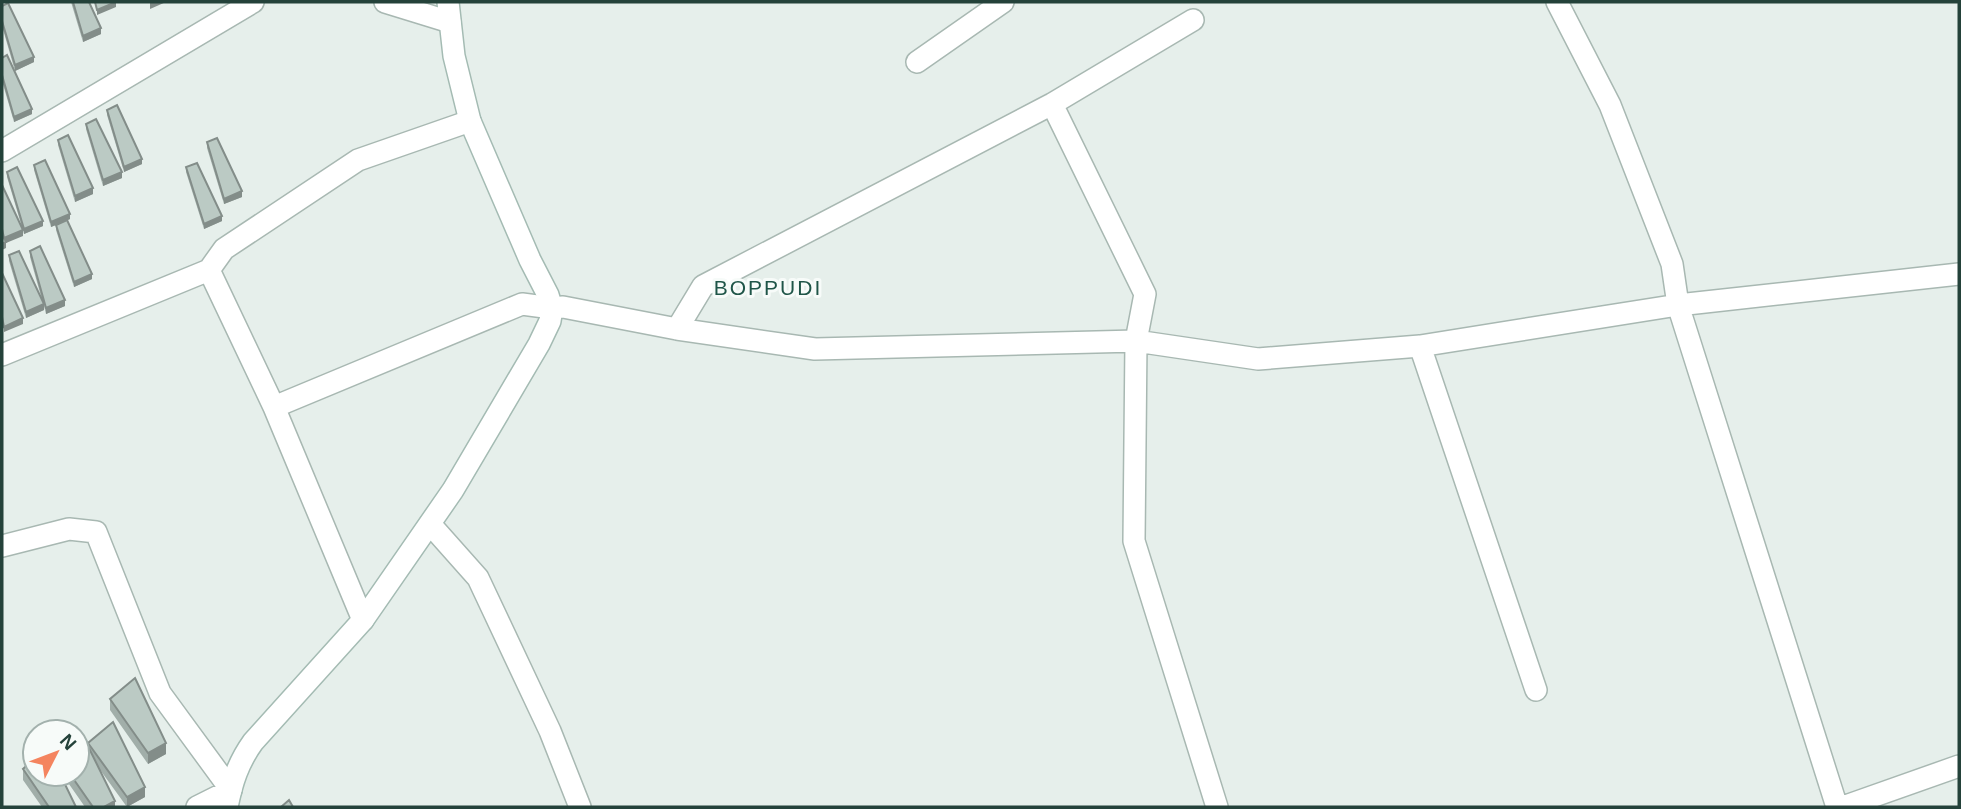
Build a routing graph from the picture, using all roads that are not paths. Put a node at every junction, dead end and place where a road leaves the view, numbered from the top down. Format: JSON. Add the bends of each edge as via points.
{"nodes":[{"id":1,"x":253,"y":2,"type":"edge"},
{"id":2,"x":385,"y":2,"type":"edge"},
{"id":3,"x":1003,"y":2,"type":"edge"},
{"id":4,"x":1557,"y":2,"type":"edge"},
{"id":5,"x":449,"y":12,"type":"edge"},
{"id":6,"x":1193,"y":20,"type":"dead end"},
{"id":7,"x":917,"y":62,"type":"dead end"},
{"id":8,"x":1052,"y":104,"type":"junction"},
{"id":9,"x":470,"y":121,"type":"junction"},
{"id":10,"x":2,"y":151,"type":"edge"},
{"id":11,"x":209,"y":270,"type":"junction"},
{"id":12,"x":1959,"y":274,"type":"edge"},
{"id":13,"x":1678,"y":305,"type":"junction"},
{"id":14,"x":552,"y":308,"type":"junction"},
{"id":15,"x":677,"y":329,"type":"junction"},
{"id":16,"x":1136,"y":341,"type":"junction"},
{"id":17,"x":1420,"y":346,"type":"junction"},
{"id":18,"x":2,"y":355,"type":"edge"},
{"id":19,"x":274,"y":407,"type":"junction"},
{"id":20,"x":430,"y":524,"type":"junction"},
{"id":21,"x":2,"y":546,"type":"edge"},
{"id":22,"x":363,"y":620,"type":"junction"},
{"id":23,"x":1536,"y":690,"type":"dead end"},
{"id":24,"x":1959,"y":766,"type":"edge"},
{"id":25,"x":197,"y":807,"type":"edge"},
{"id":26,"x":227,"y":807,"type":"edge"},
{"id":27,"x":580,"y":807,"type":"edge"},
{"id":28,"x":1217,"y":807,"type":"edge"},
{"id":29,"x":1837,"y":807,"type":"edge"},
{"id":30,"x":1843,"y":807,"type":"edge"}],
"edges":[{"from":1,"to":10,"type":"street"},
{"from":2,"to":5,"type":"street"},
{"from":3,"to":7,"type":"street"},
{"from":4,"to":13,"type":"street","via":[[1611,105],[1672,264]]},
{"from":5,"to":9,"type":"street","via":[[459,83]]},
{"from":6,"to":8,"type":"street"},
{"from":8,"to":15,"type":"street","via":[[703,286]]},
{"from":8,"to":16,"type":"street","via":[[1144,294]]},
{"from":9,"to":11,"type":"street","via":[[358,160],[224,249]]},
{"from":9,"to":14,"type":"street"},
{"from":11,"to":18,"type":"street"},
{"from":11,"to":19,"type":"street"},
{"from":12,"to":13,"type":"street"},
{"from":13,"to":17,"type":"street"},
{"from":13,"to":29,"type":"street"},
{"from":14,"to":15,"type":"street"},
{"from":14,"to":19,"type":"street","via":[[522,304]]},
{"from":14,"to":20,"type":"street","via":[[539,344]]},
{"from":15,"to":16,"type":"street","via":[[815,349]]},
{"from":16,"to":17,"type":"street","via":[[1258,359]]},
{"from":16,"to":28,"type":"street","via":[[1134,541]]},
{"from":17,"to":23,"type":"street"},
{"from":19,"to":22,"type":"street"},
{"from":20,"to":22,"type":"street"},
{"from":20,"to":27,"type":"street","via":[[478,578],[550,731]]},
{"from":21,"to":25,"type":"street","via":[[69,529],[96,532],[160,693],[230,790]]},
{"from":22,"to":26,"type":"street","via":[[253,742],[235,771]]},
{"from":24,"to":30,"type":"street"}]}
